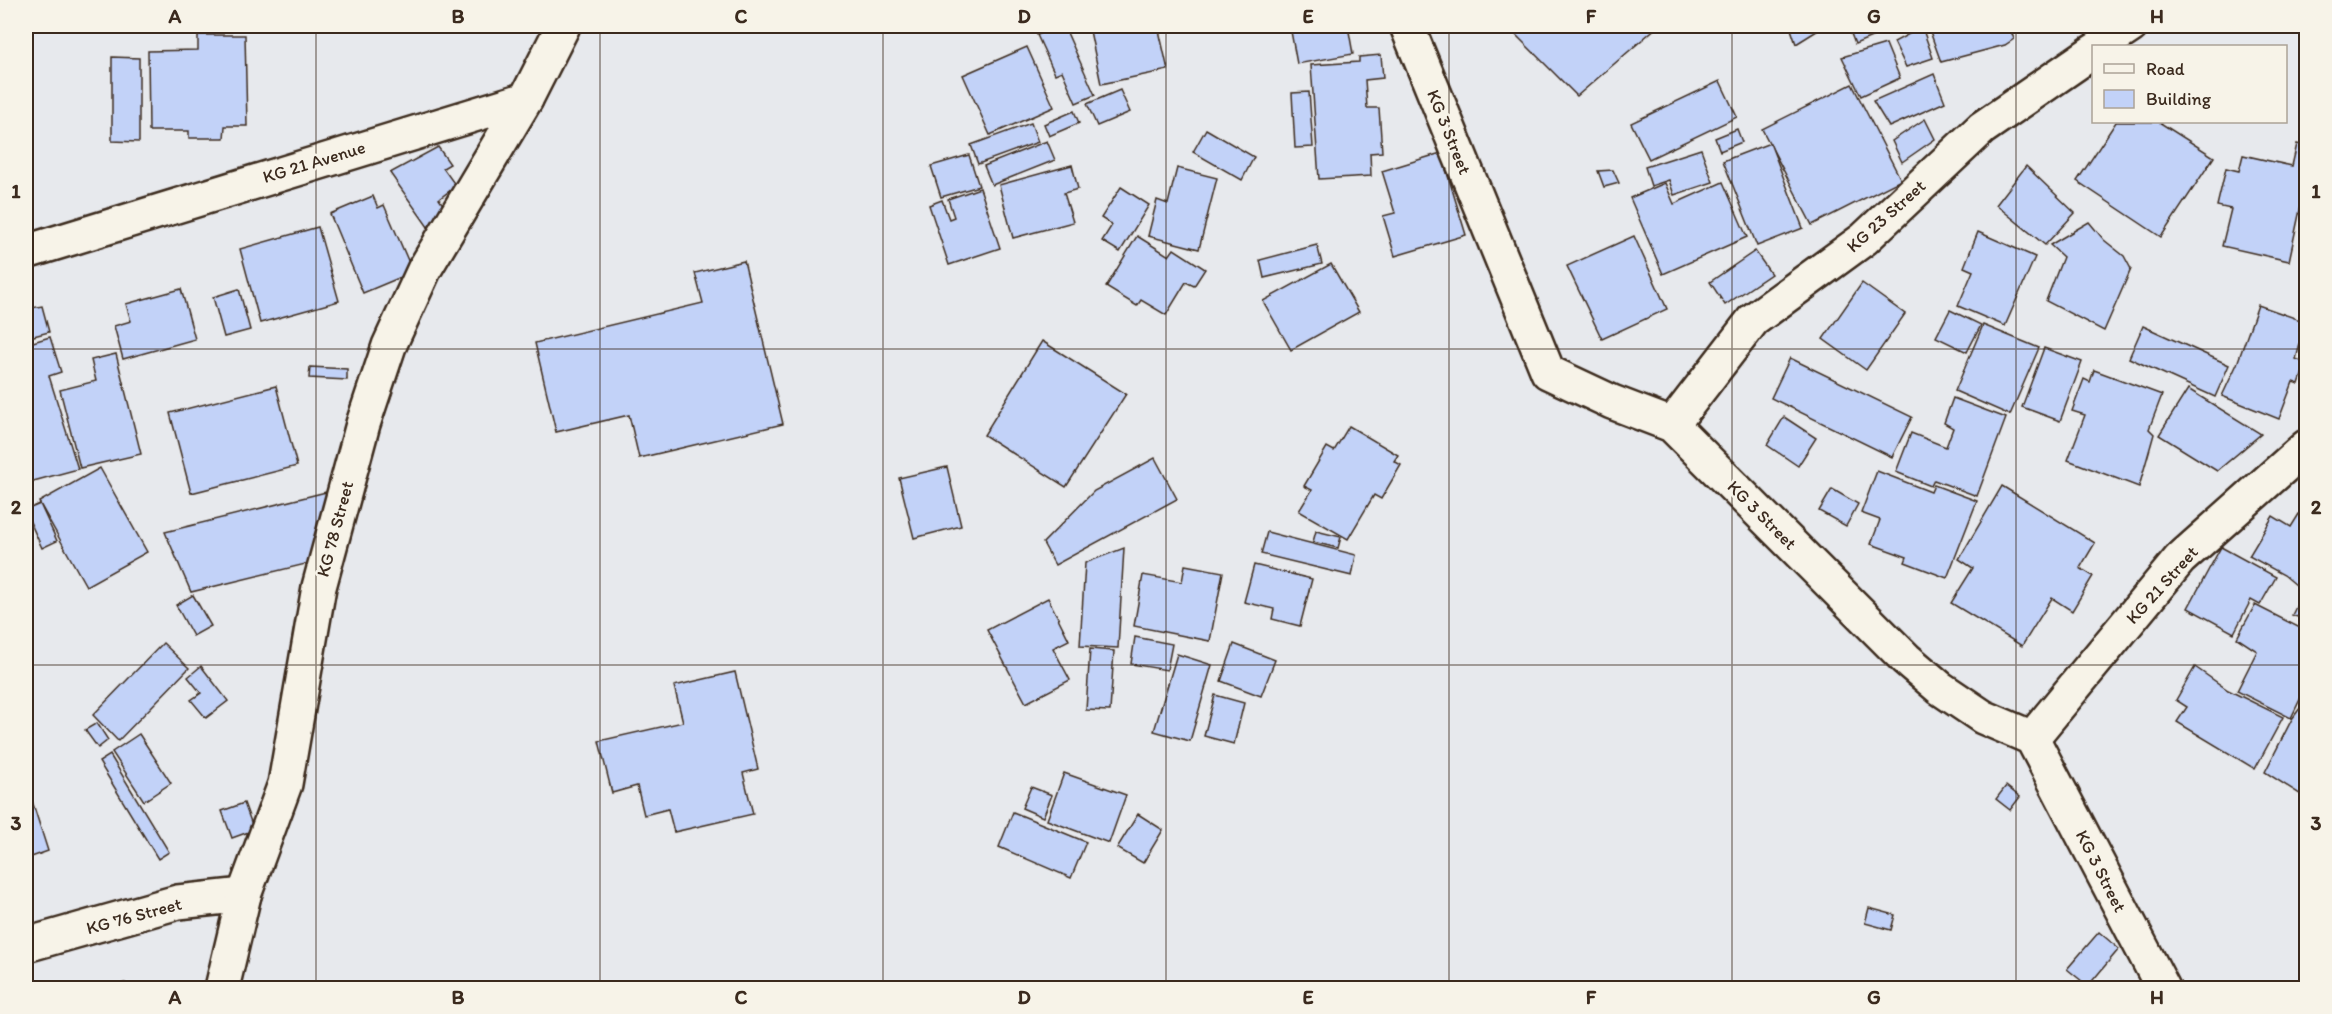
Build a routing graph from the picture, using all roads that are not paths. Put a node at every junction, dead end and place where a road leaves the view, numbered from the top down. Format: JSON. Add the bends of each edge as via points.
{"nodes":[{"id":1,"x":563,"y":26,"type":"edge"},
{"id":2,"x":1407,"y":26,"type":"edge"},
{"id":3,"x":2131,"y":26,"type":"edge"},
{"id":4,"x":2102,"y":45,"type":"edge"},
{"id":5,"x":2092,"y":52,"type":"edge"},
{"id":6,"x":525,"y":99,"type":"junction"},
{"id":7,"x":26,"y":252,"type":"edge"},
{"id":8,"x":1672,"y":424,"type":"junction"},
{"id":9,"x":2307,"y":447,"type":"edge"},
{"id":10,"x":2032,"y":738,"type":"junction"},
{"id":11,"x":244,"y":896,"type":"junction"},
{"id":12,"x":26,"y":945,"type":"edge"},
{"id":13,"x":222,"y":988,"type":"edge"},
{"id":14,"x":2163,"y":988,"type":"edge"}],
"edges":[{"from":1,"to":6,"type":"street"},
{"from":2,"to":8,"type":"street","name":"KG 3 Street","via":[[1548,372]]},
{"from":3,"to":4,"type":"street"},
{"from":5,"to":8,"type":"street","name":"KG 23 Street","via":[[1982,128],[1864,240],[1753,320]]},
{"from":6,"to":7,"type":"street","name":"KG 21 Avenue"},
{"from":6,"to":11,"type":"street","name":"KG 78 Street","via":[[424,270],[389,346],[363,424],[319,587],[285,784]]},
{"from":8,"to":10,"type":"street","name":"KG 3 Street","via":[[1906,659],[1983,717]]},
{"from":9,"to":10,"type":"street","name":"KG 21 Street","via":[[2180,559]]},
{"from":10,"to":14,"type":"street","name":"KG 3 Street"},
{"from":11,"to":12,"type":"street","name":"KG 76 Street","via":[[178,902]]},
{"from":11,"to":13,"type":"street","name":"KG 78 Street"}]}
